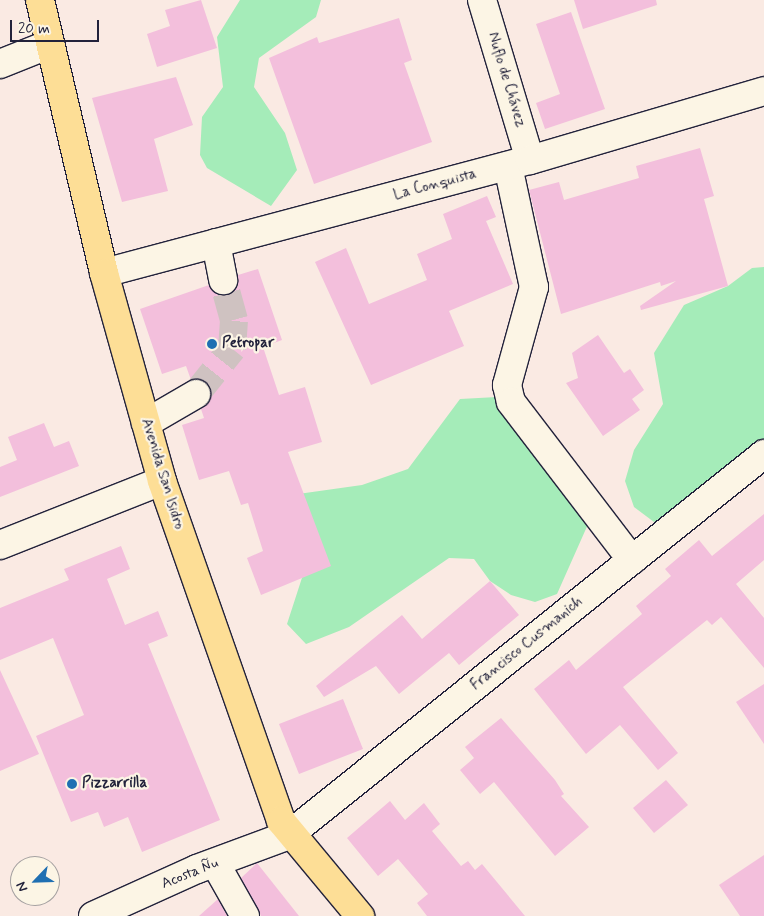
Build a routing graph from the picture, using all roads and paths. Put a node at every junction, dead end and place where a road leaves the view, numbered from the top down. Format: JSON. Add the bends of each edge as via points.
{"nodes":[{"id":1,"x":40,"y":0,"type":"edge"},
{"id":2,"x":482,"y":0,"type":"edge"},
{"id":3,"x":50,"y":44,"type":"junction"},
{"id":4,"x":0,"y":64,"type":"edge"},
{"id":5,"x":764,"y":91,"type":"edge"},
{"id":6,"x":519,"y":163,"type":"junction"},
{"id":7,"x":216,"y":243,"type":"junction"},
{"id":8,"x":104,"y":273,"type":"junction"},
{"id":9,"x":223,"y":280,"type":"tunnel mouth"},
{"id":10,"x":196,"y":394,"type":"tunnel mouth"},
{"id":11,"x":146,"y":423,"type":"junction"},
{"id":12,"x":764,"y":454,"type":"edge"},
{"id":13,"x":162,"y":481,"type":"junction"},
{"id":14,"x":0,"y":545,"type":"edge"},
{"id":15,"x":632,"y":560,"type":"junction"},
{"id":16,"x":289,"y":835,"type":"junction"},
{"id":17,"x":215,"y":863,"type":"junction"},
{"id":18,"x":93,"y":916,"type":"edge"},
{"id":19,"x":245,"y":916,"type":"edge"},
{"id":20,"x":360,"y":916,"type":"edge"}],
"edges":[{"from":1,"to":3,"type":"main road","name":"Avenida San Isidro"},
{"from":2,"to":6,"type":"street","name":"Nuflo de Chávez"},
{"from":3,"to":4,"type":"street"},
{"from":3,"to":8,"type":"main road","name":"Avenida San Isidro"},
{"from":5,"to":6,"type":"street","name":"La Conquista"},
{"from":6,"to":7,"type":"street","name":"La Conquista"},
{"from":6,"to":15,"type":"street","name":"Nuflo de Chávez","via":[[534,286],[507,385],[511,402]]},
{"from":7,"to":8,"type":"street","name":"La Conquista"},
{"from":7,"to":9,"type":"street"},
{"from":8,"to":11,"type":"main road","name":"Avenida San Isidro"},
{"from":10,"to":11,"type":"street"},
{"from":11,"to":13,"type":"main road","name":"Avenida San Isidro"},
{"from":12,"to":15,"type":"street","name":"Francisco Cusmanich"},
{"from":13,"to":14,"type":"street"},
{"from":13,"to":16,"type":"main road","name":"Avenida San Isidro","via":[[281,821]]},
{"from":15,"to":16,"type":"street","name":"Francisco Cusmanich"},
{"from":16,"to":17,"type":"street","name":"Acosta Ñu"},
{"from":16,"to":20,"type":"main road","name":"Avenida San Isidro"},
{"from":17,"to":18,"type":"street","name":"Acosta Ñu"},
{"from":17,"to":19,"type":"street"}]}
